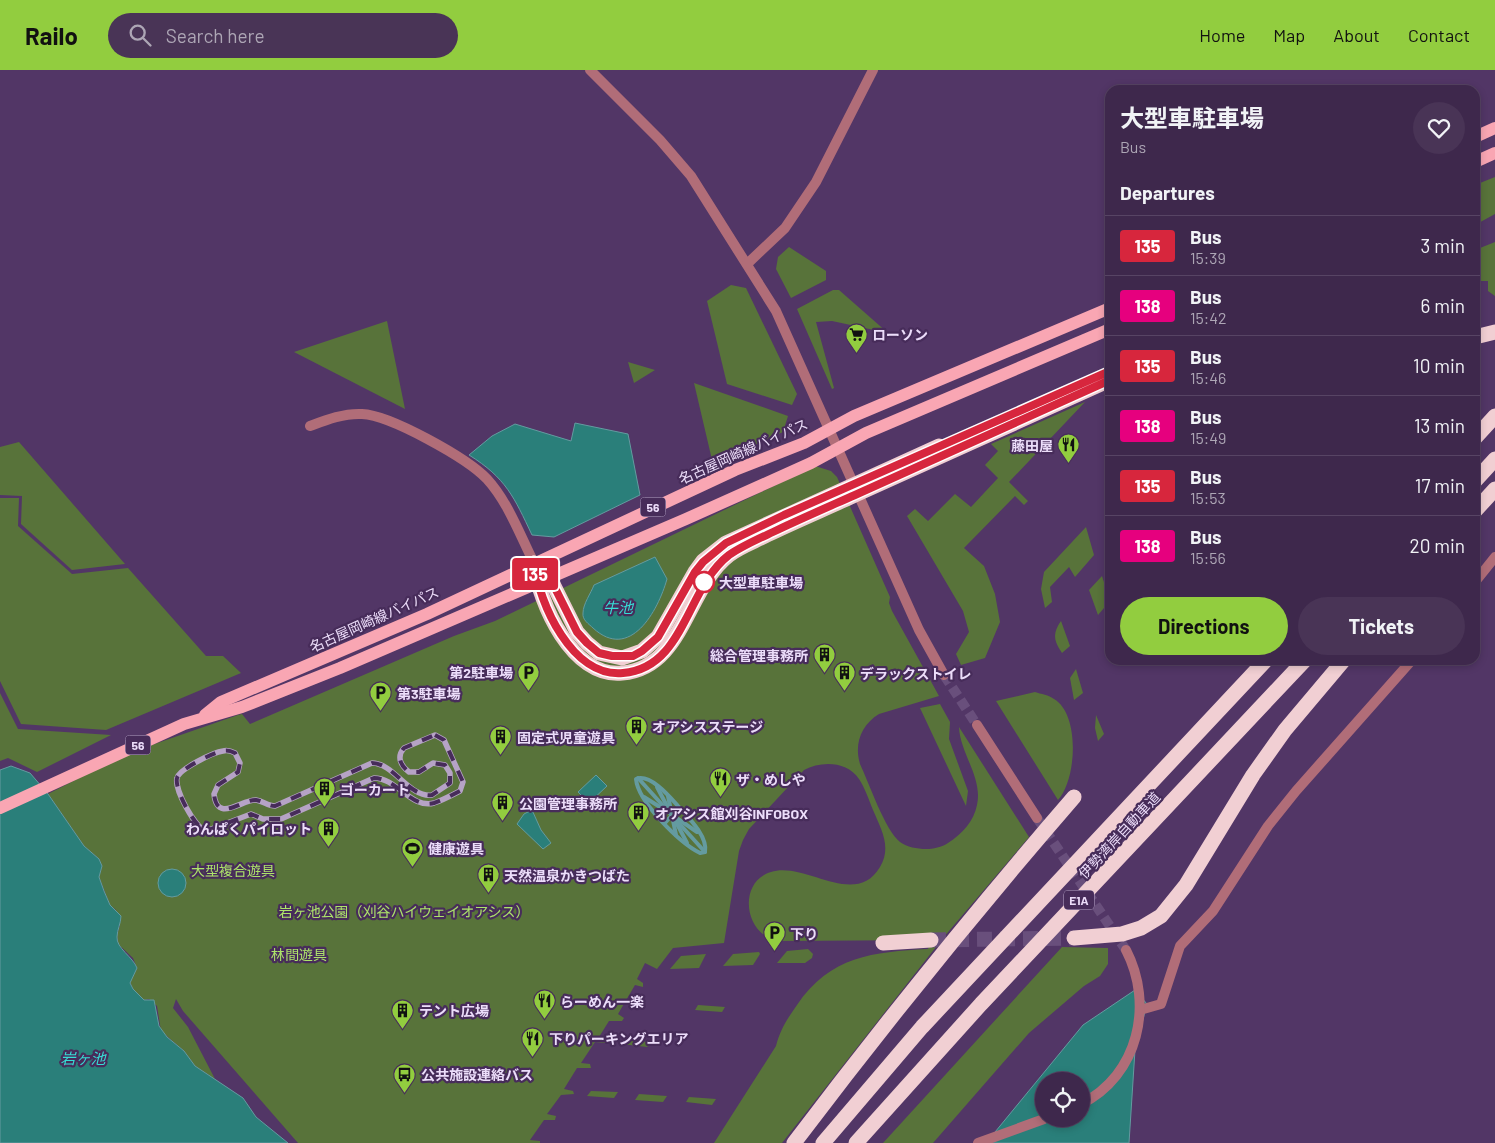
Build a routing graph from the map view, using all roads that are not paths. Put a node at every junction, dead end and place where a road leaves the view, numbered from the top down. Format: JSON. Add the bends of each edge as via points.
{"nodes":[{"id":1,"x":590,"y":70,"type":"edge"},
{"id":2,"x":873,"y":70,"type":"edge"},
{"id":3,"x":1495,"y":128,"type":"edge"},
{"id":4,"x":1480,"y":135,"type":"edge"},
{"id":5,"x":1495,"y":152,"type":"edge"},
{"id":6,"x":1480,"y":160,"type":"edge"},
{"id":7,"x":747,"y":264,"type":"junction"},
{"id":8,"x":1105,"y":310,"type":"edge"},
{"id":9,"x":1105,"y":331,"type":"edge"},
{"id":10,"x":1495,"y":332,"type":"edge"},
{"id":11,"x":1480,"y":336,"type":"edge"},
{"id":12,"x":1105,"y":373,"type":"edge"},
{"id":13,"x":1105,"y":382,"type":"edge"},
{"id":14,"x":1495,"y":416,"type":"edge"},
{"id":15,"x":310,"y":426,"type":"dead end"},
{"id":16,"x":829,"y":428,"type":"junction"},
{"id":17,"x":1480,"y":432,"type":"edge"},
{"id":18,"x":838,"y":450,"type":"junction"},
{"id":19,"x":1495,"y":460,"type":"edge"},
{"id":20,"x":891,"y":473,"type":"junction"},
{"id":21,"x":1480,"y":476,"type":"edge"},
{"id":22,"x":1495,"y":489,"type":"edge"},
{"id":23,"x":1480,"y":506,"type":"edge"},
{"id":24,"x":1495,"y":557,"type":"edge"},
{"id":25,"x":534,"y":563,"type":"junction"},
{"id":26,"x":1480,"y":576,"type":"edge"},
{"id":27,"x":543,"y":579,"type":"junction"},
{"id":28,"x":1261,"y":665,"type":"edge"},
{"id":29,"x":1300,"y":665,"type":"edge"},
{"id":30,"x":1340,"y":665,"type":"edge"},
{"id":31,"x":1408,"y":665,"type":"edge"},
{"id":32,"x":944,"y":675,"type":"tunnel mouth"},
{"id":33,"x":201,"y":718,"type":"junction"},
{"id":34,"x":977,"y":725,"type":"tunnel mouth"},
{"id":35,"x":1074,"y":797,"type":"dead end"},
{"id":36,"x":0,"y":808,"type":"edge"},
{"id":37,"x":1037,"y":818,"type":"tunnel mouth"},
{"id":38,"x":1074,"y":938,"type":"tunnel mouth"},
{"id":39,"x":931,"y":940,"type":"tunnel mouth"},
{"id":40,"x":883,"y":943,"type":"dead end"},
{"id":41,"x":1126,"y":950,"type":"tunnel mouth"},
{"id":42,"x":1140,"y":1010,"type":"junction"},
{"id":43,"x":1090,"y":1098,"type":"edge"},
{"id":44,"x":1035,"y":1122,"type":"edge"},
{"id":45,"x":794,"y":1143,"type":"edge"},
{"id":46,"x":823,"y":1143,"type":"edge"},
{"id":47,"x":856,"y":1143,"type":"edge"},
{"id":48,"x":978,"y":1143,"type":"edge"}],
"edges":[{"from":1,"to":7,"type":"street","via":[[691,176]]},
{"from":2,"to":7,"type":"street","via":[[816,182],[785,228]]},
{"from":3,"to":4,"type":"main road"},
{"from":5,"to":6,"type":"main road"},
{"from":7,"to":16,"type":"street","via":[[776,311]]},
{"from":8,"to":16,"type":"main road","name":"名古屋岡崎線バイパス","number":"56","via":[[921,386]]},
{"from":9,"to":18,"type":"main road","name":"名古屋岡崎線バイパス","number":"56","via":[[866,433]]},
{"from":10,"to":11,"type":"highway"},
{"from":12,"to":20,"type":"highway"},
{"from":13,"to":20,"type":"highway"},
{"from":14,"to":17,"type":"highway"},
{"from":15,"to":25,"type":"street","via":[[347,415],[363,414],[383,419],[451,452],[486,479],[506,507]]},
{"from":16,"to":18,"type":"street"},
{"from":16,"to":25,"type":"main road","name":"名古屋岡崎線バイパス","number":"56"},
{"from":18,"to":27,"type":"main road","name":"名古屋岡崎線バイパス","number":"56"},
{"from":18,"to":32,"type":"street","via":[[919,630]]},
{"from":19,"to":21,"type":"highway"},
{"from":20,"to":27,"type":"highway","via":[[786,520],[718,564],[698,592],[679,633],[666,650],[652,664],[636,671],[609,673],[584,663],[566,642],[548,612]]},
{"from":22,"to":23,"type":"highway"},
{"from":24,"to":26,"type":"street"},
{"from":25,"to":27,"type":"highway"},
{"from":25,"to":33,"type":"main road","name":"名古屋岡崎線バイパス","number":"56","via":[[426,614],[221,702]]},
{"from":27,"to":33,"type":"main road","name":"名古屋岡崎線バイパス","number":"56","via":[[340,668],[242,706]]},
{"from":28,"to":46,"type":"highway","name":"伊勢湾岸自動車道","number":"E1A","via":[[922,1026]]},
{"from":29,"to":47,"type":"highway","name":"伊勢湾岸自動車道","number":"E1A","via":[[981,1004]]},
{"from":30,"to":38,"type":"highway","via":[[1253,775],[1186,885],[1161,916],[1141,928],[1122,934]]},
{"from":31,"to":42,"type":"street","via":[[1296,791],[1268,826],[1213,911],[1180,946],[1161,1004]]},
{"from":33,"to":36,"type":"main road","name":"名古屋岡崎線バイパス","number":"56"},
{"from":34,"to":37,"type":"street"},
{"from":35,"to":45,"type":"highway","via":[[973,914]]},
{"from":39,"to":40,"type":"highway"},
{"from":41,"to":42,"type":"street","via":[[1134,965],[1140,990]]},
{"from":42,"to":43,"type":"street","via":[[1132,1050],[1122,1067]]},
{"from":44,"to":48,"type":"street"}]}
